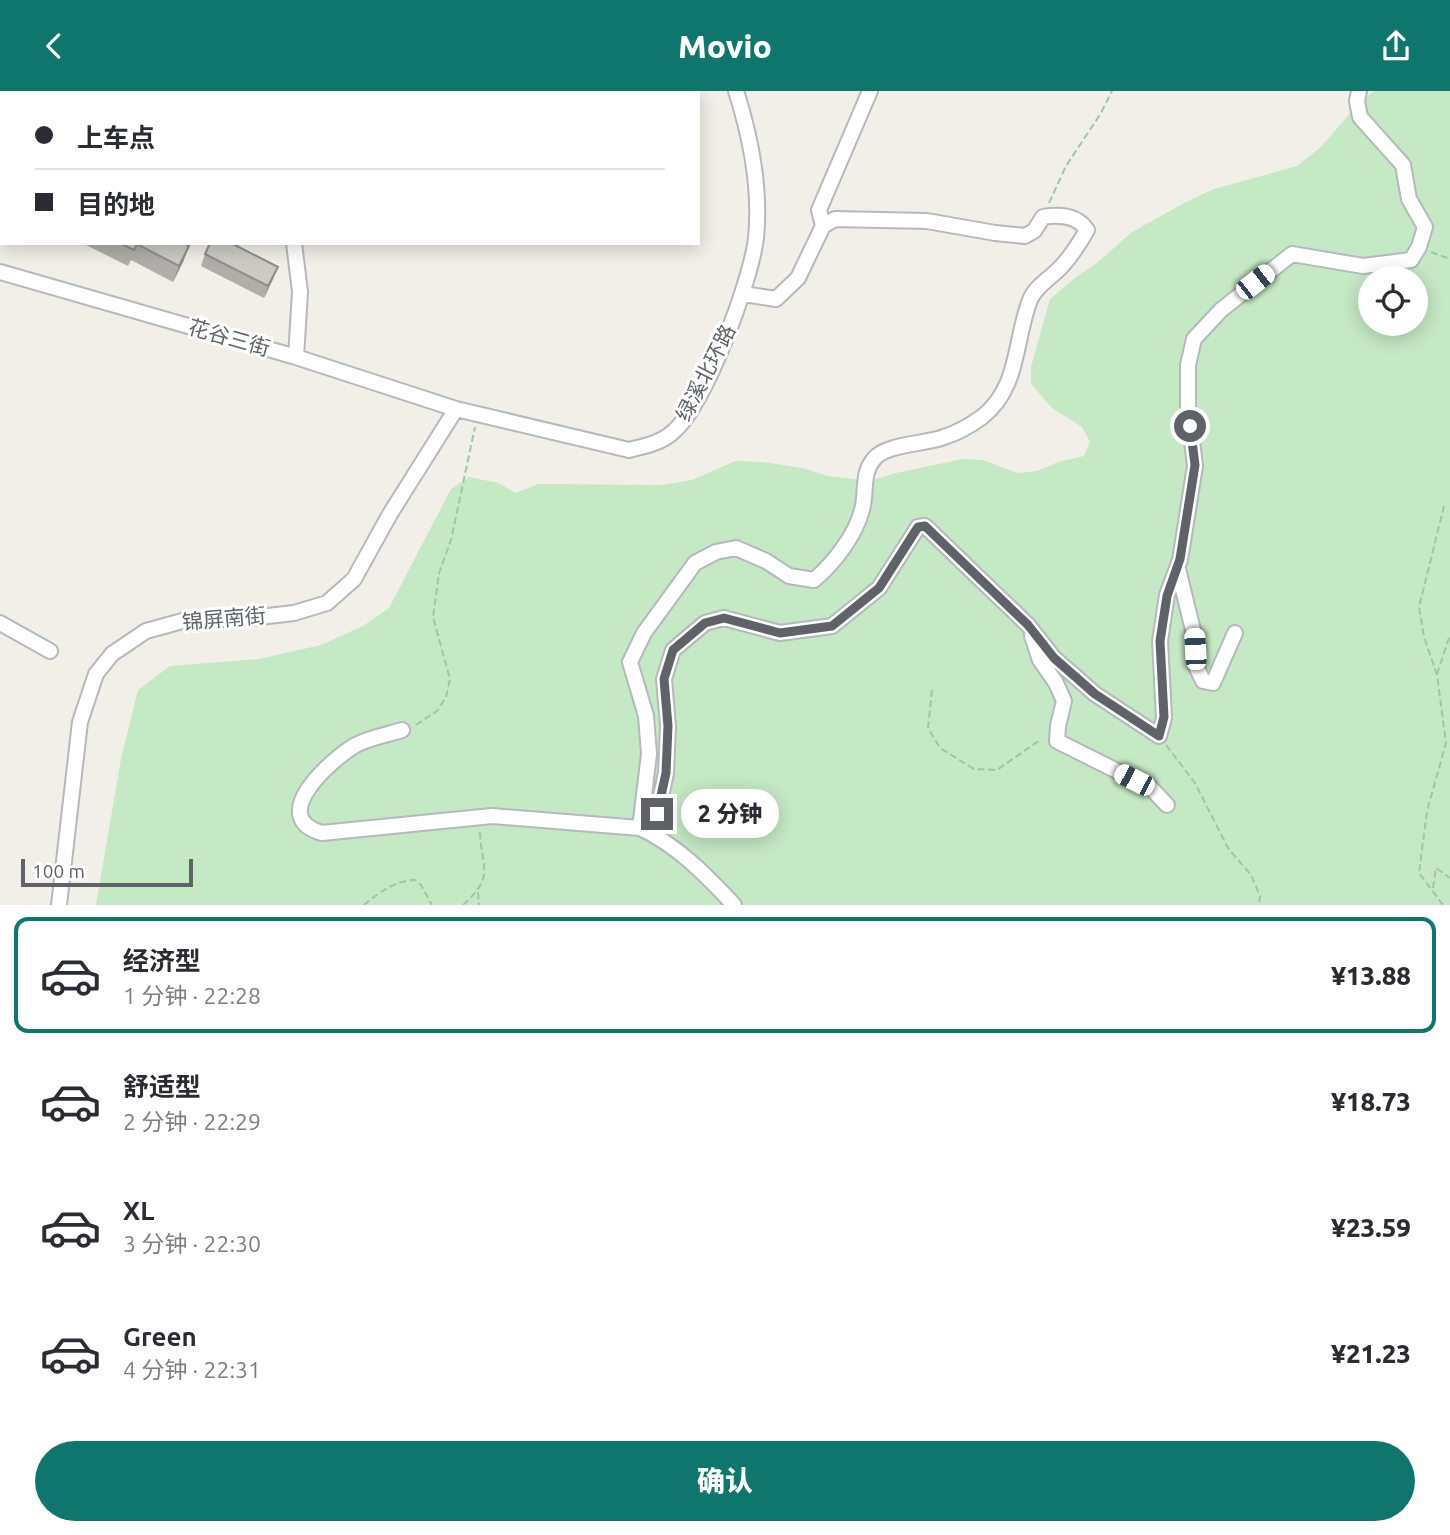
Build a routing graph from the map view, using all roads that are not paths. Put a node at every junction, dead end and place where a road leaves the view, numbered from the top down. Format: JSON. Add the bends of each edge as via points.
{"nodes":[{"id":1,"x":736,"y":91,"type":"edge"},
{"id":2,"x":870,"y":91,"type":"edge"},
{"id":3,"x":1359,"y":91,"type":"edge"},
{"id":4,"x":823,"y":226,"type":"junction"},
{"id":5,"x":294,"y":245,"type":"edge"},
{"id":6,"x":0,"y":272,"type":"edge"},
{"id":7,"x":743,"y":294,"type":"junction"},
{"id":8,"x":296,"y":357,"type":"junction"},
{"id":9,"x":456,"y":409,"type":"junction"},
{"id":10,"x":1178,"y":569,"type":"junction"},
{"id":11,"x":0,"y":623,"type":"edge"},
{"id":12,"x":1028,"y":625,"type":"junction"},
{"id":13,"x":1236,"y":633,"type":"dead end"},
{"id":14,"x":50,"y":651,"type":"dead end"},
{"id":15,"x":402,"y":730,"type":"road end"},
{"id":16,"x":1167,"y":805,"type":"dead end"},
{"id":17,"x":646,"y":831,"type":"junction"},
{"id":18,"x":59,"y":905,"type":"edge"},
{"id":19,"x":734,"y":905,"type":"edge"}],
"edges":[{"from":1,"to":7,"type":"street","name":"绿溪北环路","via":[[757,186],[756,237]]},
{"from":2,"to":4,"type":"street","via":[[820,210]]},
{"from":3,"to":10,"type":"street","via":[[1360,117],[1403,165],[1409,199],[1425,227],[1419,247],[1411,260],[1363,266],[1292,254],[1221,310],[1194,339],[1188,393],[1195,465]]},
{"from":4,"to":7,"type":"street","via":[[798,278],[776,299]]},
{"from":4,"to":17,"type":"street","via":[[849,218],[927,221],[1025,236],[1043,217],[1059,214],[1087,230],[1070,258],[1030,299],[1017,357],[997,402],[983,417],[946,437],[886,450],[873,459],[863,485],[862,512],[838,555],[814,580],[789,576],[736,548],[695,563],[629,662],[646,716]]},
{"from":5,"to":8,"type":"street","via":[[300,292]]},
{"from":6,"to":8,"type":"street","name":"花谷三街"},
{"from":7,"to":9,"type":"street","name":"绿溪北环路","via":[[684,421],[653,444],[629,450]]},
{"from":8,"to":9,"type":"street","name":"花谷三街"},
{"from":9,"to":18,"type":"street","name":"锦屏南街","via":[[354,579],[327,603],[294,613],[186,620],[146,631],[112,654],[96,674],[80,722]]},
{"from":10,"to":12,"type":"street","via":[[1167,596],[1160,641],[1164,717],[1159,736],[1095,694],[1054,658]]},
{"from":10,"to":13,"type":"street","via":[[1194,634],[1195,664],[1203,681],[1213,683]]},
{"from":11,"to":14,"type":"street"},
{"from":12,"to":16,"type":"street","via":[[1040,660],[1064,701],[1057,741],[1151,788]]},
{"from":12,"to":17,"type":"street","via":[[925,526],[918,527],[879,588],[832,626],[780,633],[724,618],[705,623],[673,650],[664,679],[666,773]]},
{"from":15,"to":17,"type":"street","via":[[355,745],[313,781],[299,804],[305,824],[322,833],[484,817]]},
{"from":17,"to":19,"type":"street","via":[[706,875]]}]}
